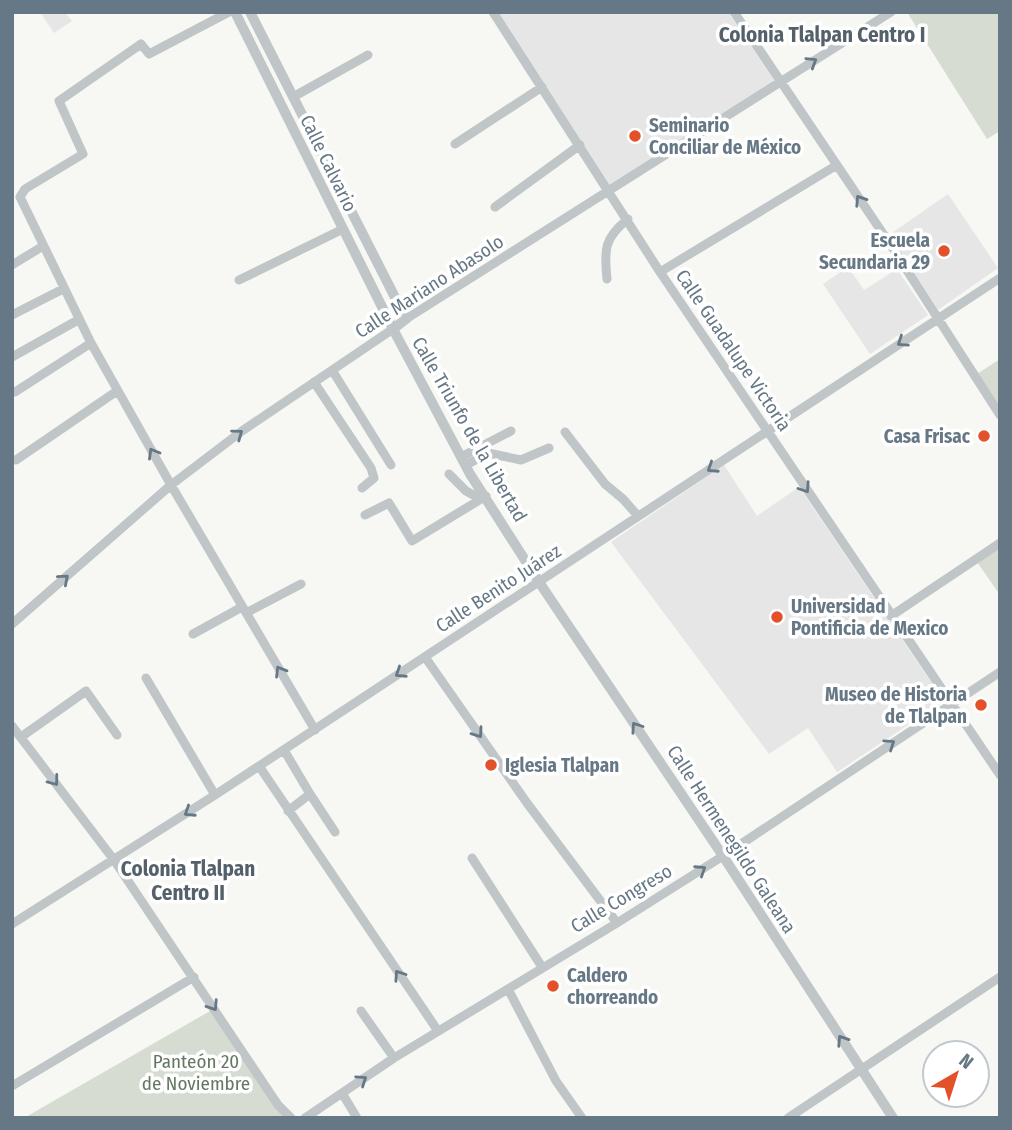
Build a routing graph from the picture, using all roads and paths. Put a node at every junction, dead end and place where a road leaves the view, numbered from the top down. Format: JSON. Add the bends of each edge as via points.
{"nodes":[{"id":1,"x":229,"y":12,"type":"edge"},
{"id":2,"x":235,"y":12,"type":"edge"},
{"id":3,"x":494,"y":12,"type":"edge"},
{"id":4,"x":734,"y":12,"type":"edge"},
{"id":5,"x":891,"y":12,"type":"edge"},
{"id":6,"x":252,"y":16,"type":"edge"},
{"id":7,"x":241,"y":26,"type":"junction"},
{"id":8,"x":369,"y":55,"type":"dead end"},
{"id":9,"x":275,"y":61,"type":"junction"},
{"id":10,"x":261,"y":64,"type":"junction"},
{"id":11,"x":782,"y":82,"type":"junction"},
{"id":12,"x":541,"y":87,"type":"junction"},
{"id":13,"x":291,"y":93,"type":"junction"},
{"id":14,"x":275,"y":95,"type":"junction"},
{"id":15,"x":299,"y":108,"type":"junction"},
{"id":16,"x":286,"y":114,"type":"junction"},
{"id":17,"x":307,"y":124,"type":"junction"},
{"id":18,"x":294,"y":130,"type":"junction"},
{"id":19,"x":455,"y":144,"type":"dead end"},
{"id":20,"x":580,"y":145,"type":"junction"},
{"id":21,"x":837,"y":164,"type":"junction"},
{"id":22,"x":338,"y":186,"type":"junction"},
{"id":23,"x":325,"y":192,"type":"junction"},
{"id":24,"x":610,"y":192,"type":"junction"},
{"id":25,"x":495,"y":207,"type":"dead end"},
{"id":26,"x":628,"y":219,"type":"junction"},
{"id":27,"x":343,"y":229,"type":"junction"},
{"id":28,"x":368,"y":243,"type":"junction"},
{"id":29,"x":43,"y":246,"type":"junction"},
{"id":30,"x":354,"y":252,"type":"junction"},
{"id":31,"x":12,"y":265,"type":"edge"},
{"id":32,"x":379,"y":266,"type":"junction"},
{"id":33,"x":660,"y":272,"type":"junction"},
{"id":34,"x":365,"y":274,"type":"junction"},
{"id":35,"x":1000,"y":278,"type":"edge"},
{"id":36,"x":607,"y":279,"type":"dead end"},
{"id":37,"x":239,"y":280,"type":"dead end"},
{"id":38,"x":63,"y":289,"type":"junction"},
{"id":39,"x":12,"y":315,"type":"edge"},
{"id":40,"x":938,"y":318,"type":"junction"},
{"id":41,"x":406,"y":319,"type":"junction"},
{"id":42,"x":78,"y":320,"type":"junction"},
{"id":43,"x":393,"y":329,"type":"junction"},
{"id":44,"x":91,"y":343,"type":"junction"},
{"id":45,"x":12,"y":357,"type":"edge"},
{"id":46,"x":332,"y":370,"type":"junction"},
{"id":47,"x":314,"y":382,"type":"junction"},
{"id":48,"x":117,"y":391,"type":"junction"},
{"id":49,"x":15,"y":392,"type":"dead end"},
{"id":50,"x":1000,"y":415,"type":"edge"},
{"id":51,"x":511,"y":431,"type":"dead end"},
{"id":52,"x":565,"y":432,"type":"dead end"},
{"id":53,"x":767,"y":432,"type":"junction"},
{"id":54,"x":549,"y":449,"type":"dead end"},
{"id":55,"x":16,"y":460,"type":"dead end"},
{"id":56,"x":463,"y":461,"type":"junction"},
{"id":57,"x":371,"y":468,"type":"junction"},
{"id":58,"x":449,"y":474,"type":"dead end"},
{"id":59,"x":171,"y":485,"type":"junction"},
{"id":60,"x":362,"y":488,"type":"dead end"},
{"id":61,"x":483,"y":498,"type":"junction"},
{"id":62,"x":365,"y":515,"type":"dead end"},
{"id":63,"x":638,"y":516,"type":"junction"},
{"id":64,"x":1000,"y":543,"type":"edge"},
{"id":65,"x":539,"y":582,"type":"junction"},
{"id":66,"x":301,"y":584,"type":"dead end"},
{"id":67,"x":244,"y":610,"type":"junction"},
{"id":68,"x":891,"y":616,"type":"junction"},
{"id":69,"x":12,"y":624,"type":"edge"},
{"id":70,"x":193,"y":634,"type":"dead end"},
{"id":71,"x":425,"y":657,"type":"junction"},
{"id":72,"x":1000,"y":672,"type":"edge"},
{"id":73,"x":146,"y":678,"type":"dead end"},
{"id":74,"x":951,"y":704,"type":"junction"},
{"id":75,"x":315,"y":730,"type":"junction"},
{"id":76,"x":15,"y":731,"type":"edge"},
{"id":77,"x":117,"y":735,"type":"dead end"},
{"id":78,"x":284,"y":750,"type":"junction"},
{"id":79,"x":259,"y":766,"type":"junction"},
{"id":80,"x":1000,"y":775,"type":"edge"},
{"id":81,"x":310,"y":794,"type":"junction"},
{"id":82,"x":215,"y":795,"type":"junction"},
{"id":83,"x":288,"y":811,"type":"junction"},
{"id":84,"x":335,"y":832,"type":"dead end"},
{"id":85,"x":723,"y":856,"type":"junction"},
{"id":86,"x":472,"y":859,"type":"dead end"},
{"id":87,"x":114,"y":860,"type":"junction"},
{"id":88,"x":12,"y":923,"type":"edge"},
{"id":89,"x":617,"y":923,"type":"junction"},
{"id":90,"x":542,"y":967,"type":"junction"},
{"id":91,"x":194,"y":977,"type":"junction"},
{"id":92,"x":1000,"y":977,"type":"edge"},
{"id":93,"x":508,"y":989,"type":"junction"},
{"id":94,"x":361,"y":1011,"type":"dead end"},
{"id":95,"x":438,"y":1031,"type":"junction"},
{"id":96,"x":394,"y":1058,"type":"junction"},
{"id":97,"x":861,"y":1069,"type":"junction"},
{"id":98,"x":12,"y":1086,"type":"edge"},
{"id":99,"x":342,"y":1093,"type":"junction"},
{"id":100,"x":291,"y":1118,"type":"edge"},
{"id":101,"x":305,"y":1118,"type":"edge"},
{"id":102,"x":357,"y":1118,"type":"edge"},
{"id":103,"x":582,"y":1118,"type":"edge"},
{"id":104,"x":788,"y":1118,"type":"edge"},
{"id":105,"x":893,"y":1118,"type":"edge"}],
"edges":[{"from":1,"to":29,"type":"street","via":[[149,54],[141,44],[59,101],[83,154],[24,189],[20,197]]},
{"from":2,"to":7,"type":"street","name":"Calle Calvario"},
{"from":3,"to":12,"type":"street","name":"Calle Guadalupe Victoria"},
{"from":4,"to":11,"type":"street"},
{"from":11,"to":5,"type":"street","name":"Calle Mariano Abasolo","one_way":true},
{"from":6,"to":7,"type":"street","via":[[250,27]]},
{"from":6,"to":9,"type":"street","name":"Calle Calvario"},
{"from":7,"to":10,"type":"street","name":"Calle Calvario"},
{"from":8,"to":13,"type":"street"},
{"from":9,"to":10,"type":"street","via":[[266,58]]},
{"from":9,"to":13,"type":"street","name":"Calle Calvario"},
{"from":10,"to":14,"type":"street","name":"Calle Calvario"},
{"from":11,"to":21,"type":"street"},
{"from":11,"to":24,"type":"street","name":"Calle Mariano Abasolo"},
{"from":12,"to":19,"type":"street"},
{"from":12,"to":20,"type":"street","name":"Calle Guadalupe Victoria"},
{"from":13,"to":14,"type":"street"},
{"from":13,"to":15,"type":"street","name":"Calle Calvario"},
{"from":14,"to":16,"type":"street","name":"Calle Calvario"},
{"from":15,"to":16,"type":"street"},
{"from":15,"to":17,"type":"street","name":"Calle Calvario"},
{"from":16,"to":18,"type":"street","name":"Calle Calvario"},
{"from":17,"to":18,"type":"street"},
{"from":17,"to":22,"type":"street","name":"Calle Calvario"},
{"from":18,"to":23,"type":"street","name":"Calle Calvario"},
{"from":20,"to":24,"type":"street","name":"Calle Guadalupe Victoria"},
{"from":20,"to":25,"type":"street"},
{"from":21,"to":33,"type":"street"},
{"from":40,"to":21,"type":"street","one_way":true},
{"from":22,"to":23,"type":"street"},
{"from":22,"to":28,"type":"street","name":"Calle Calvario"},
{"from":23,"to":27,"type":"street","name":"Calle Calvario"},
{"from":24,"to":26,"type":"street","name":"Calle Guadalupe Victoria"},
{"from":24,"to":41,"type":"street","name":"Calle Mariano Abasolo"},
{"from":26,"to":33,"type":"street","name":"Calle Guadalupe Victoria"},
{"from":26,"to":36,"type":"street","via":[[606,245]]},
{"from":27,"to":30,"type":"street","name":"Calle Calvario"},
{"from":27,"to":37,"type":"street"},
{"from":28,"to":30,"type":"street"},
{"from":28,"to":32,"type":"street","name":"Calle Calvario"},
{"from":29,"to":31,"type":"street"},
{"from":29,"to":38,"type":"street"},
{"from":30,"to":34,"type":"street","name":"Calle Calvario"},
{"from":32,"to":34,"type":"street","via":[[370,267]]},
{"from":32,"to":41,"type":"street","name":"Calle Calvario"},
{"from":33,"to":53,"type":"street","name":"Calle Guadalupe Victoria"},
{"from":34,"to":43,"type":"street","name":"Calle Calvario"},
{"from":35,"to":40,"type":"street","name":"Calle Benito Juárez"},
{"from":38,"to":39,"type":"street"},
{"from":38,"to":42,"type":"street"},
{"from":40,"to":50,"type":"street"},
{"from":40,"to":53,"type":"street","name":"Calle Benito Juárez","one_way":true},
{"from":41,"to":43,"type":"street","name":"Calle Mariano Abasolo"},
{"from":42,"to":44,"type":"street"},
{"from":42,"to":45,"type":"street"},
{"from":43,"to":46,"type":"street","name":"Calle Mariano Abasolo"},
{"from":43,"to":56,"type":"street","name":"Calle Triunfo de la Libertad"},
{"from":44,"to":48,"type":"street"},
{"from":44,"to":49,"type":"street"},
{"from":46,"to":47,"type":"street","name":"Calle Mariano Abasolo"},
{"from":46,"to":57,"type":"street","via":[[390,462]]},
{"from":47,"to":57,"type":"street"},
{"from":59,"to":47,"type":"street","name":"Calle Mariano Abasolo","one_way":true},
{"from":48,"to":55,"type":"street"},
{"from":59,"to":48,"type":"street","one_way":true},
{"from":51,"to":56,"type":"street"},
{"from":52,"to":63,"type":"street","via":[[605,484]]},
{"from":53,"to":63,"type":"street","name":"Calle Benito Juárez","one_way":true},
{"from":53,"to":68,"type":"street","name":"Calle Guadalupe Victoria","one_way":true},
{"from":54,"to":56,"type":"street","via":[[521,460],[488,453]]},
{"from":56,"to":61,"type":"street","name":"Calle Triunfo de la Libertad"},
{"from":57,"to":60,"type":"street","via":[[374,478]]},
{"from":58,"to":61,"type":"street","via":[[466,491]]},
{"from":59,"to":67,"type":"street"},
{"from":69,"to":59,"type":"street","name":"Calle Mariano Abasolo","one_way":true},
{"from":61,"to":62,"type":"street","via":[[412,541],[389,503]]},
{"from":61,"to":65,"type":"street","name":"Calle Triunfo de la Libertad"},
{"from":63,"to":65,"type":"street","name":"Calle Benito Juárez"},
{"from":64,"to":68,"type":"street"},
{"from":65,"to":71,"type":"street","name":"Calle Benito Juárez"},
{"from":85,"to":65,"type":"street","name":"Calle Hermenegildo Galeana","one_way":true},
{"from":66,"to":67,"type":"street"},
{"from":67,"to":70,"type":"street"},
{"from":75,"to":67,"type":"street","one_way":true},
{"from":68,"to":74,"type":"street","name":"Calle Guadalupe Victoria"},
{"from":71,"to":75,"type":"street","name":"Calle Benito Juárez","one_way":true},
{"from":71,"to":89,"type":"street","one_way":true},
{"from":72,"to":74,"type":"street","name":"Calle Congreso"},
{"from":73,"to":82,"type":"street"},
{"from":74,"to":80,"type":"street","name":"Calle Guadalupe Victoria"},
{"from":85,"to":74,"type":"street","name":"Calle Congreso","one_way":true},
{"from":75,"to":78,"type":"street","name":"Calle Benito Juárez"},
{"from":76,"to":77,"type":"street","via":[[86,691]]},
{"from":76,"to":87,"type":"street","one_way":true},
{"from":78,"to":79,"type":"street","name":"Calle Benito Juárez"},
{"from":78,"to":81,"type":"street"},
{"from":79,"to":82,"type":"street","name":"Calle Benito Juárez"},
{"from":79,"to":83,"type":"street"},
{"from":81,"to":83,"type":"street"},
{"from":81,"to":84,"type":"street"},
{"from":82,"to":87,"type":"street","name":"Calle Benito Juárez","one_way":true},
{"from":95,"to":83,"type":"street","one_way":true},
{"from":89,"to":85,"type":"street","name":"Calle Congreso","one_way":true},
{"from":97,"to":85,"type":"street","name":"Calle Hermenegildo Galeana","one_way":true},
{"from":86,"to":90,"type":"street"},
{"from":87,"to":88,"type":"street","name":"Calle Benito Juárez"},
{"from":87,"to":91,"type":"street"},
{"from":89,"to":90,"type":"street","name":"Calle Congreso"},
{"from":90,"to":93,"type":"street","name":"Calle Congreso"},
{"from":91,"to":98,"type":"street"},
{"from":91,"to":100,"type":"street","one_way":true},
{"from":92,"to":97,"type":"street"},
{"from":93,"to":95,"type":"street","name":"Calle Congreso"},
{"from":93,"to":103,"type":"street","via":[[556,1080]]},
{"from":94,"to":96,"type":"street"},
{"from":95,"to":96,"type":"street","name":"Calle Congreso"},
{"from":99,"to":96,"type":"street","name":"Calle Congreso","one_way":true},
{"from":97,"to":104,"type":"street"},
{"from":97,"to":105,"type":"street","name":"Calle Hermenegildo Galeana"},
{"from":99,"to":101,"type":"street","name":"Calle Congreso"},
{"from":99,"to":102,"type":"street"}]}
